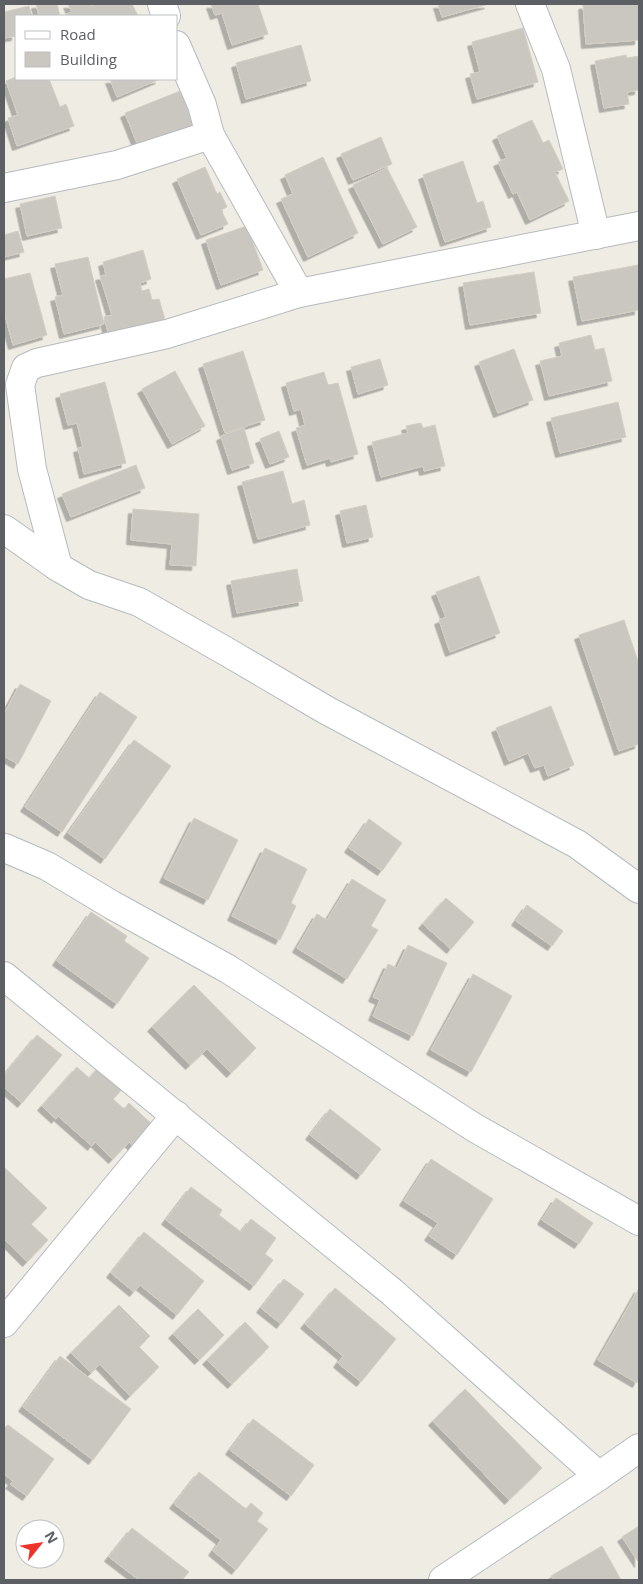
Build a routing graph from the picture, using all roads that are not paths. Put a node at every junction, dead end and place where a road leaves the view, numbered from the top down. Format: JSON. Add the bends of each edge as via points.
{"nodes":[{"id":1,"x":530,"y":4,"type":"edge"},
{"id":2,"x":178,"y":50,"type":"edge"},
{"id":3,"x":210,"y":135,"type":"junction"},
{"id":4,"x":4,"y":188,"type":"edge"},
{"id":5,"x":639,"y":226,"type":"edge"},
{"id":6,"x":596,"y":234,"type":"junction"},
{"id":7,"x":299,"y":293,"type":"junction"},
{"id":8,"x":4,"y":530,"type":"edge"},
{"id":9,"x":58,"y":567,"type":"junction"},
{"id":10,"x":4,"y":847,"type":"edge"},
{"id":11,"x":639,"y":889,"type":"edge"},
{"id":12,"x":4,"y":976,"type":"edge"},
{"id":13,"x":176,"y":1115,"type":"junction"},
{"id":14,"x":639,"y":1221,"type":"edge"},
{"id":15,"x":4,"y":1323,"type":"edge"},
{"id":16,"x":639,"y":1448,"type":"edge"},
{"id":17,"x":599,"y":1476,"type":"junction"},
{"id":18,"x":443,"y":1580,"type":"edge"}],
"edges":[{"from":1,"to":6,"type":"street","via":[[556,69]]},
{"from":2,"to":3,"type":"street","via":[[202,105]]},
{"from":3,"to":4,"type":"street","via":[[117,165]]},
{"from":3,"to":7,"type":"street"},
{"from":5,"to":6,"type":"street"},
{"from":6,"to":7,"type":"street"},
{"from":7,"to":9,"type":"street","via":[[167,334],[26,368],[20,385],[32,468]]},
{"from":8,"to":9,"type":"street"},
{"from":9,"to":11,"type":"street","via":[[88,585],[138,602],[326,710],[577,844]]},
{"from":10,"to":14,"type":"street","via":[[47,866],[228,969],[475,1128]]},
{"from":12,"to":13,"type":"street"},
{"from":13,"to":15,"type":"street"},
{"from":13,"to":17,"type":"street","via":[[392,1292]]},
{"from":16,"to":17,"type":"street"},
{"from":17,"to":18,"type":"street"}]}
